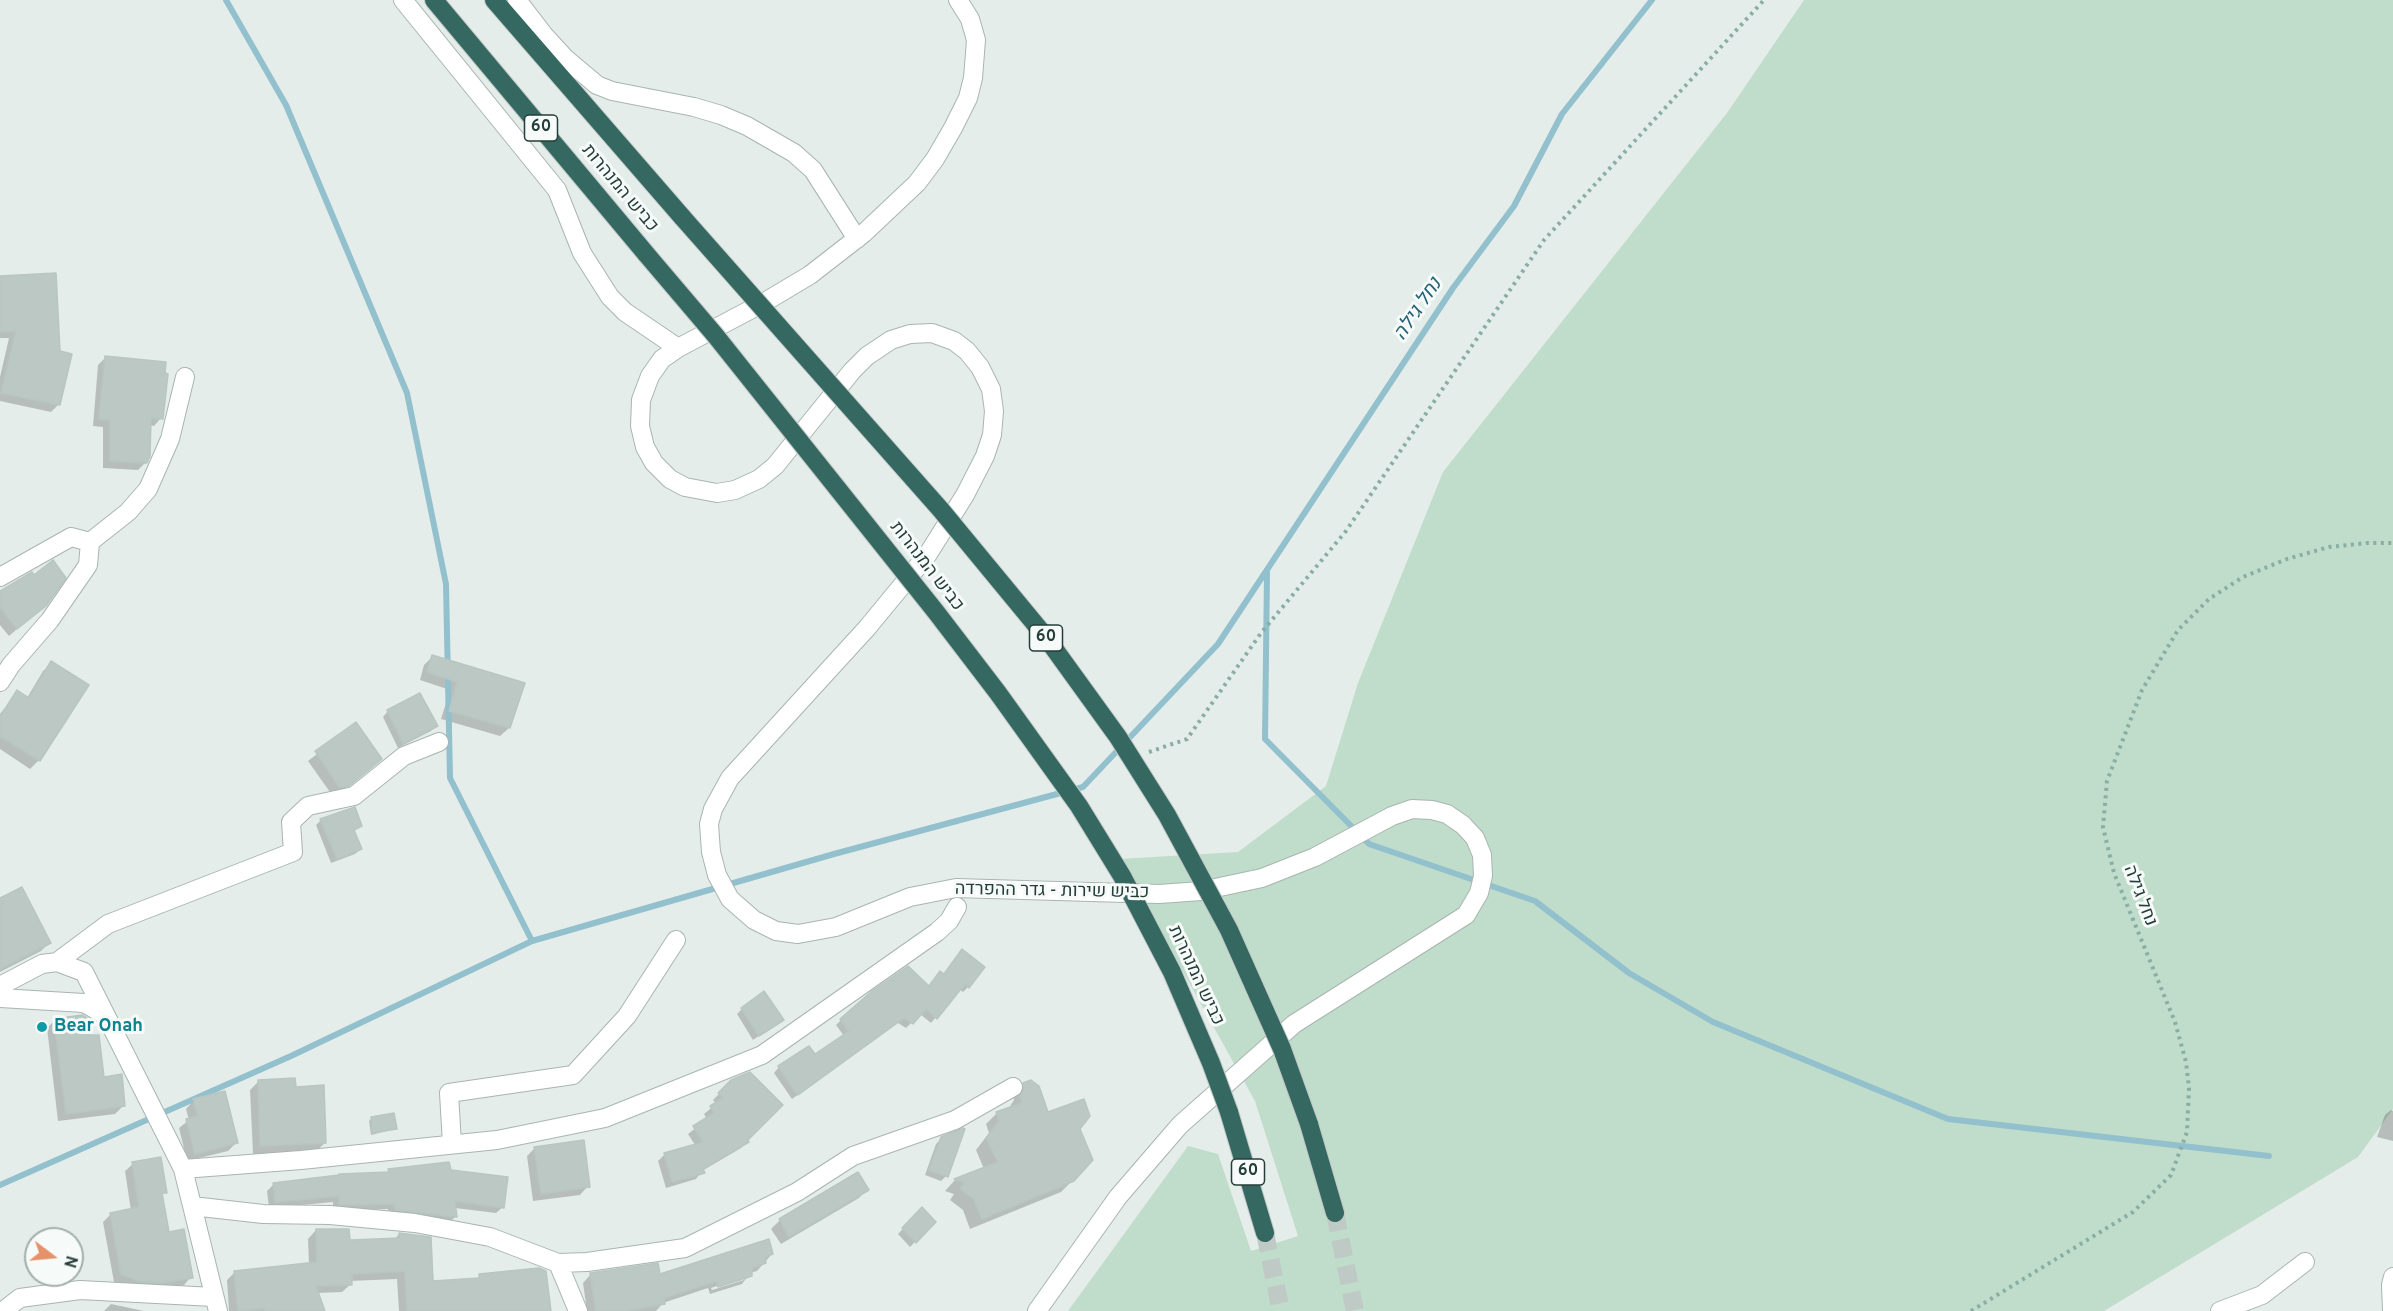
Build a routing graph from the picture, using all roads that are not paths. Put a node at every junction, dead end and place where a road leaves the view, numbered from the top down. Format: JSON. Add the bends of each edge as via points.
{"nodes":[{"id":1,"x":403,"y":0,"type":"edge"},
{"id":2,"x":434,"y":0,"type":"edge"},
{"id":3,"x":494,"y":0,"type":"edge"},
{"id":4,"x":517,"y":0,"type":"edge"},
{"id":5,"x":958,"y":0,"type":"edge"},
{"id":6,"x":857,"y":238,"type":"junction"},
{"id":7,"x":678,"y":348,"type":"junction"},
{"id":8,"x":185,"y":377,"type":"dead end"},
{"id":9,"x":90,"y":542,"type":"junction"},
{"id":10,"x":0,"y":577,"type":"edge"},
{"id":11,"x":0,"y":682,"type":"edge"},
{"id":12,"x":439,"y":742,"type":"dead end"},
{"id":13,"x":957,"y":907,"type":"dead end"},
{"id":14,"x":676,"y":940,"type":"dead end"},
{"id":15,"x":57,"y":962,"type":"junction"},
{"id":16,"x":0,"y":986,"type":"edge"},
{"id":17,"x":0,"y":998,"type":"edge"},
{"id":18,"x":106,"y":1016,"type":"junction"},
{"id":19,"x":1013,"y":1087,"type":"dead end"},
{"id":20,"x":452,"y":1144,"type":"junction"},
{"id":21,"x":183,"y":1169,"type":"junction"},
{"id":22,"x":192,"y":1206,"type":"junction"},
{"id":23,"x":1335,"y":1213,"type":"tunnel mouth"},
{"id":24,"x":1265,"y":1233,"type":"tunnel mouth"},
{"id":25,"x":2305,"y":1262,"type":"dead end"},
{"id":26,"x":558,"y":1263,"type":"junction"},
{"id":27,"x":2393,"y":1277,"type":"edge"},
{"id":28,"x":216,"y":1304,"type":"edge"},
{"id":29,"x":3,"y":1311,"type":"edge"},
{"id":30,"x":578,"y":1311,"type":"edge"},
{"id":31,"x":1037,"y":1311,"type":"edge"},
{"id":32,"x":2220,"y":1311,"type":"edge"},
{"id":33,"x":2392,"y":1311,"type":"edge"}],
"edges":[{"from":1,"to":7,"type":"street","via":[[557,190],[582,253],[610,297]]},
{"from":2,"to":24,"type":"highway","name":"כביש המנהרות","number":"60","bridge":true,"via":[[722,344],[999,693],[1079,806],[1122,876],[1172,972],[1207,1052]]},
{"from":3,"to":23,"type":"highway","name":"כביש המנהרות","number":"60","bridge":true,"via":[[941,510],[1045,636],[1118,737],[1167,815],[1229,930],[1282,1049]]},
{"from":4,"to":6,"type":"street","via":[[566,59],[597,85],[721,115],[794,153],[813,170]]},
{"from":5,"to":6,"type":"street","name":"כביש שירות - גדר ההפרדה","via":[[970,19],[976,40],[968,98],[935,159],[917,183]]},
{"from":6,"to":7,"type":"street","name":"כביש שירות - גדר ההפרדה","via":[[810,275]]},
{"from":7,"to":31,"type":"street","name":"כביש שירות - גדר ההפרדה","via":[[662,359],[650,376],[641,400],[640,426],[654,463],[685,487],[702,491],[735,490],[759,479],[775,466],[867,356],[891,340],[910,334],[932,333],[967,351],[991,389],[994,411],[985,456],[928,554],[730,778],[713,809],[710,843],[717,875],[730,899],[754,920],[776,931],[798,934],[837,927],[910,897],[956,888],[1159,894],[1201,891],[1262,878],[1315,857],[1412,809],[1447,814],[1475,838],[1482,855],[1479,893],[1466,915],[1294,1024],[1180,1125],[1118,1197]]},
{"from":8,"to":9,"type":"street","via":[[170,439],[148,489],[128,512]]},
{"from":9,"to":10,"type":"street","via":[[71,537]]},
{"from":9,"to":11,"type":"street","via":[[88,565]]},
{"from":12,"to":15,"type":"street","via":[[404,756],[354,796],[308,806],[291,822],[294,852],[108,924]]},
{"from":13,"to":20,"type":"street","via":[[937,932],[762,1055],[605,1118],[497,1140]]},
{"from":14,"to":20,"type":"street","via":[[627,1016],[573,1075],[449,1093]]},
{"from":15,"to":16,"type":"street","via":[[42,964]]},
{"from":15,"to":18,"type":"street","via":[[84,972]]},
{"from":17,"to":18,"type":"street","via":[[84,1003]]},
{"from":18,"to":21,"type":"street"},
{"from":19,"to":26,"type":"street","via":[[955,1120],[853,1156],[797,1192],[685,1248]]},
{"from":20,"to":21,"type":"street"},
{"from":21,"to":22,"type":"street"},
{"from":22,"to":26,"type":"street","via":[[415,1223],[489,1237]]},
{"from":22,"to":28,"type":"street"},
{"from":25,"to":32,"type":"street","via":[[2262,1295]]},
{"from":26,"to":30,"type":"street"},
{"from":27,"to":33,"type":"street"},
{"from":28,"to":29,"type":"street","via":[[80,1290],[20,1298]]}]}
